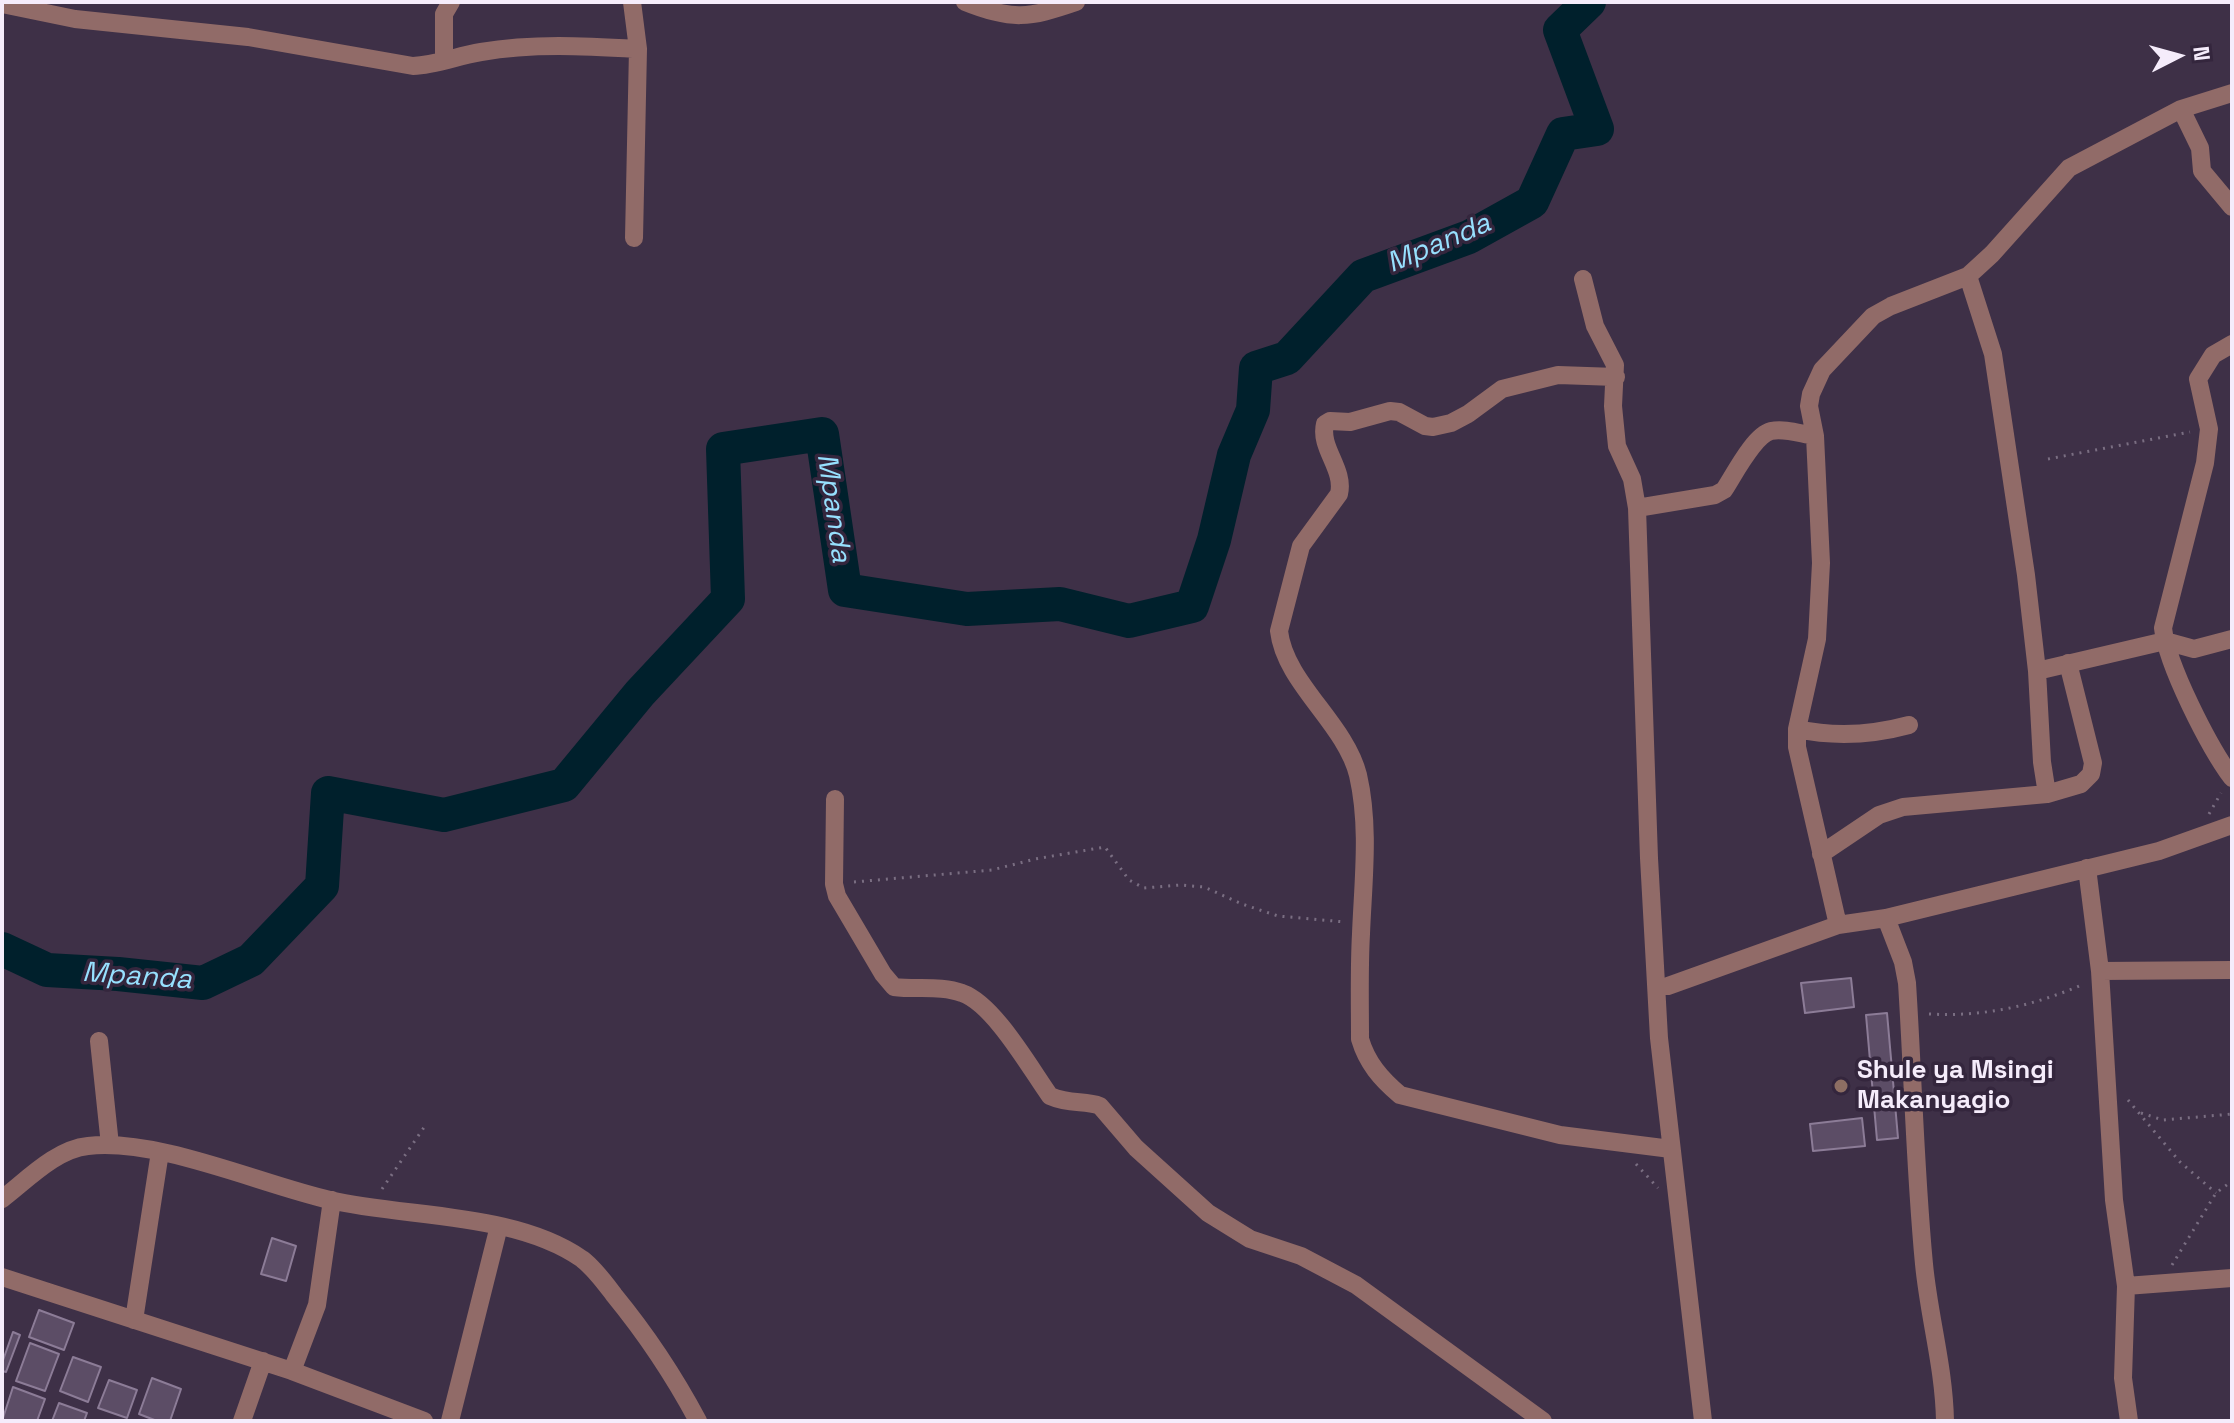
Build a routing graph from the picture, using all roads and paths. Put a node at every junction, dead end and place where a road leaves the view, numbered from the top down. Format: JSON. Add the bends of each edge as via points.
{"nodes":[{"id":1,"x":451,"y":2,"type":"edge"},
{"id":2,"x":632,"y":2,"type":"edge"},
{"id":3,"x":965,"y":2,"type":"edge"},
{"id":4,"x":1076,"y":2,"type":"edge"},
{"id":5,"x":2,"y":4,"type":"edge"},
{"id":6,"x":638,"y":49,"type":"junction"},
{"id":7,"x":444,"y":61,"type":"junction"},
{"id":8,"x":2232,"y":93,"type":"edge"},
{"id":9,"x":2181,"y":109,"type":"junction"},
{"id":10,"x":2232,"y":207,"type":"edge"},
{"id":11,"x":634,"y":238,"type":"dead end"},
{"id":12,"x":1968,"y":276,"type":"junction"},
{"id":13,"x":1583,"y":279,"type":"dead end"},
{"id":14,"x":2232,"y":344,"type":"edge"},
{"id":15,"x":1616,"y":377,"type":"junction"},
{"id":16,"x":2209,"y":429,"type":"junction"},
{"id":17,"x":1815,"y":436,"type":"junction"},
{"id":18,"x":2048,"y":459,"type":"dead end"},
{"id":19,"x":1637,"y":508,"type":"junction"},
{"id":20,"x":2232,"y":639,"type":"edge"},
{"id":21,"x":2165,"y":641,"type":"junction"},
{"id":22,"x":2068,"y":663,"type":"junction"},
{"id":23,"x":2037,"y":671,"type":"junction"},
{"id":24,"x":1909,"y":725,"type":"dead end"},
{"id":25,"x":1797,"y":729,"type":"junction"},
{"id":26,"x":2231,"y":777,"type":"edge"},
{"id":27,"x":2047,"y":794,"type":"junction"},
{"id":28,"x":835,"y":799,"type":"dead end"},
{"id":29,"x":2206,"y":817,"type":"dead end"},
{"id":30,"x":2232,"y":825,"type":"edge"},
{"id":31,"x":1821,"y":854,"type":"junction"},
{"id":32,"x":2087,"y":868,"type":"junction"},
{"id":33,"x":834,"y":884,"type":"junction"},
{"id":34,"x":1886,"y":918,"type":"junction"},
{"id":35,"x":1361,"y":924,"type":"junction"},
{"id":36,"x":1838,"y":925,"type":"junction"},
{"id":37,"x":2232,"y":970,"type":"edge"},
{"id":38,"x":2100,"y":974,"type":"junction"},
{"id":39,"x":1668,"y":986,"type":"dead end"},
{"id":40,"x":1909,"y":1013,"type":"junction"},
{"id":41,"x":99,"y":1041,"type":"dead end"},
{"id":42,"x":2108,"y":1081,"type":"junction"},
{"id":43,"x":2141,"y":1113,"type":"junction"},
{"id":44,"x":2232,"y":1114,"type":"edge"},
{"id":45,"x":427,"y":1123,"type":"dead end"},
{"id":46,"x":110,"y":1145,"type":"junction"},
{"id":47,"x":1671,"y":1149,"type":"junction"},
{"id":48,"x":160,"y":1152,"type":"junction"},
{"id":49,"x":1636,"y":1164,"type":"dead end"},
{"id":50,"x":2232,"y":1181,"type":"edge"},
{"id":51,"x":2216,"y":1193,"type":"junction"},
{"id":52,"x":2,"y":1199,"type":"edge"},
{"id":53,"x":332,"y":1200,"type":"junction"},
{"id":54,"x":376,"y":1206,"type":"junction"},
{"id":55,"x":1677,"y":1208,"type":"junction"},
{"id":56,"x":499,"y":1226,"type":"junction"},
{"id":57,"x":2,"y":1277,"type":"edge"},
{"id":58,"x":2232,"y":1278,"type":"edge"},
{"id":59,"x":2163,"y":1283,"type":"junction"},
{"id":60,"x":2126,"y":1286,"type":"junction"},
{"id":61,"x":134,"y":1320,"type":"junction"},
{"id":62,"x":263,"y":1361,"type":"junction"},
{"id":63,"x":292,"y":1371,"type":"junction"},
{"id":64,"x":242,"y":1421,"type":"edge"},
{"id":65,"x":424,"y":1421,"type":"edge"},
{"id":66,"x":450,"y":1421,"type":"edge"},
{"id":67,"x":698,"y":1421,"type":"edge"},
{"id":68,"x":1543,"y":1421,"type":"edge"},
{"id":69,"x":1703,"y":1421,"type":"edge"},
{"id":70,"x":1945,"y":1421,"type":"edge"},
{"id":71,"x":2129,"y":1421,"type":"edge"}],
"edges":[{"from":1,"to":7,"type":"street","via":[[444,14]]},
{"from":2,"to":6,"type":"street"},
{"from":3,"to":4,"type":"street","via":[[1019,17]]},
{"from":5,"to":7,"type":"street","via":[[75,19],[248,37],[392,64]]},
{"from":6,"to":7,"type":"street","via":[[519,47]]},
{"from":6,"to":11,"type":"street"},
{"from":8,"to":9,"type":"street"},
{"from":9,"to":10,"type":"street","via":[[2200,148],[2202,171]]},
{"from":9,"to":12,"type":"street","via":[[2069,168]]},
{"from":12,"to":17,"type":"street","via":[[1891,306],[1849,339],[1822,370],[1811,394]]},
{"from":12,"to":23,"type":"street","via":[[1993,354]]},
{"from":13,"to":15,"type":"street"},
{"from":14,"to":16,"type":"street","via":[[2213,355],[2198,379]]},
{"from":15,"to":19,"type":"street","via":[[1617,446],[1632,479]]},
{"from":15,"to":35,"type":"street","via":[[1558,375],[1502,389],[1468,414],[1433,427],[1390,411],[1350,422],[1330,421],[1323,428],[1341,488],[1301,546],[1279,631],[1280,643],[1343,741],[1357,773],[1365,820]]},
{"from":16,"to":18,"type":"path"},
{"from":16,"to":21,"type":"street","via":[[2165,614]]},
{"from":17,"to":19,"type":"street","via":[[1768,431],[1724,490]]},
{"from":17,"to":25,"type":"street","via":[[1818,624]]},
{"from":19,"to":47,"type":"street","via":[[1649,873]]},
{"from":20,"to":21,"type":"street","via":[[2194,649]]},
{"from":21,"to":22,"type":"street"},
{"from":21,"to":26,"type":"street","via":[[2215,756]]},
{"from":22,"to":23,"type":"street"},
{"from":22,"to":27,"type":"street","via":[[2093,763],[2081,784]]},
{"from":23,"to":27,"type":"street"},
{"from":24,"to":25,"type":"street","via":[[1840,735]]},
{"from":25,"to":31,"type":"street"},
{"from":26,"to":29,"type":"path"},
{"from":27,"to":31,"type":"street","via":[[1903,807],[1879,815]]},
{"from":28,"to":33,"type":"street"},
{"from":30,"to":32,"type":"street","via":[[2159,851]]},
{"from":31,"to":36,"type":"street"},
{"from":32,"to":34,"type":"street"},
{"from":32,"to":38,"type":"street"},
{"from":33,"to":35,"type":"path","via":[[992,870],[1105,847],[1129,880],[1144,888],[1204,887],[1278,916]]},
{"from":33,"to":68,"type":"street","via":[[846,915],[894,987],[947,989],[981,1003],[1050,1096],[1100,1106],[1136,1148],[1208,1213],[1250,1239],[1301,1256],[1356,1285]]},
{"from":34,"to":36,"type":"street"},
{"from":34,"to":40,"type":"street","via":[[1903,962]]},
{"from":35,"to":47,"type":"street","via":[[1360,1039],[1365,1057],[1400,1095],[1560,1135]]},
{"from":36,"to":39,"type":"street"},
{"from":37,"to":38,"type":"street"},
{"from":38,"to":40,"type":"path","via":[[2049,999],[1996,1013]]},
{"from":38,"to":42,"type":"street"},
{"from":40,"to":70,"type":"street","via":[[1915,1169],[1928,1308],[1945,1386]]},
{"from":41,"to":46,"type":"street"},
{"from":42,"to":43,"type":"path"},
{"from":42,"to":60,"type":"street","via":[[2114,1200]]},
{"from":43,"to":44,"type":"path","via":[[2163,1120]]},
{"from":43,"to":51,"type":"path","via":[[2180,1162]]},
{"from":45,"to":54,"type":"path"},
{"from":46,"to":48,"type":"street"},
{"from":46,"to":52,"type":"street","via":[[67,1152]]},
{"from":47,"to":55,"type":"street"},
{"from":48,"to":53,"type":"street"},
{"from":48,"to":61,"type":"street"},
{"from":49,"to":55,"type":"path"},
{"from":50,"to":51,"type":"path"},
{"from":51,"to":59,"type":"path"},
{"from":53,"to":54,"type":"street"},
{"from":53,"to":63,"type":"street","via":[[317,1305]]},
{"from":54,"to":56,"type":"street"},
{"from":55,"to":69,"type":"street"},
{"from":56,"to":66,"type":"street"},
{"from":56,"to":67,"type":"street","via":[[582,1259],[644,1332]]},
{"from":57,"to":61,"type":"street"},
{"from":58,"to":59,"type":"street"},
{"from":59,"to":60,"type":"street"},
{"from":60,"to":71,"type":"street","via":[[2123,1378]]},
{"from":61,"to":62,"type":"street"},
{"from":62,"to":63,"type":"street"},
{"from":62,"to":64,"type":"street"},
{"from":63,"to":65,"type":"street"}]}
